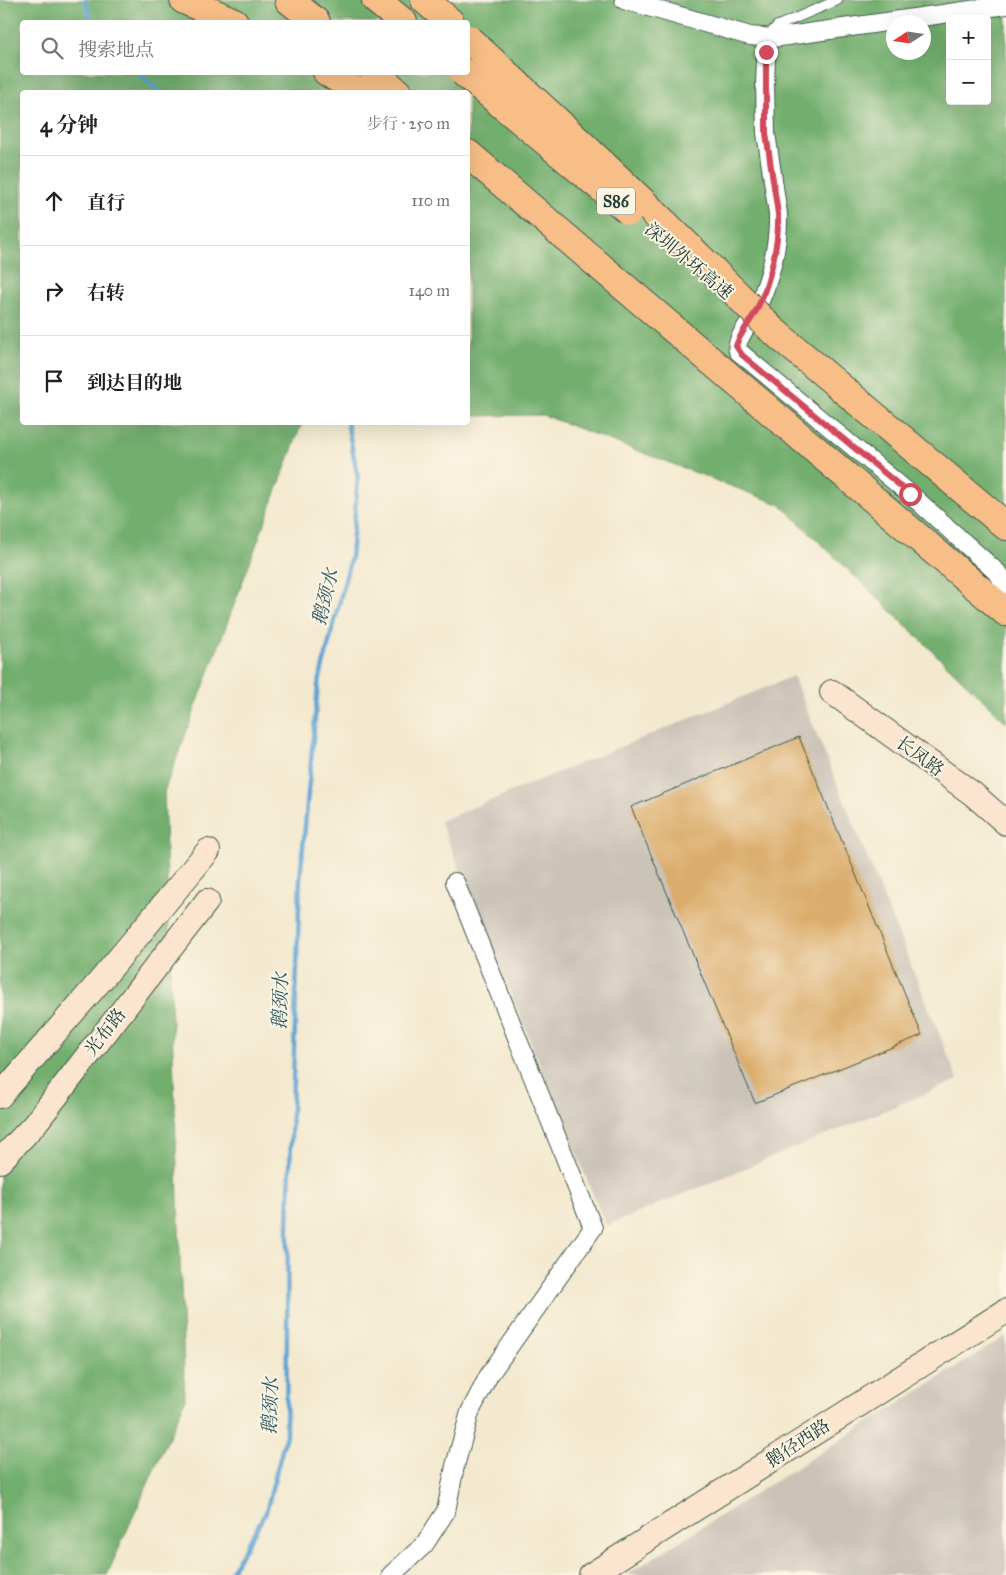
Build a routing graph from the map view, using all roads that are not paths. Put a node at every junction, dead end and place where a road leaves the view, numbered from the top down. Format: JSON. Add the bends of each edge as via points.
{"nodes":[{"id":1,"x":184,"y":0,"type":"edge"},
{"id":2,"x":289,"y":0,"type":"edge"},
{"id":3,"x":376,"y":0,"type":"edge"},
{"id":4,"x":425,"y":0,"type":"edge"},
{"id":5,"x":624,"y":0,"type":"edge"},
{"id":6,"x":838,"y":0,"type":"edge"},
{"id":7,"x":1006,"y":5,"type":"edge"},
{"id":8,"x":229,"y":20,"type":"edge"},
{"id":9,"x":314,"y":20,"type":"edge"},
{"id":10,"x":401,"y":20,"type":"edge"},
{"id":11,"x":448,"y":20,"type":"edge"},
{"id":12,"x":767,"y":38,"type":"junction"},
{"id":13,"x":470,"y":41,"type":"edge"},
{"id":14,"x":332,"y":75,"type":"edge"},
{"id":15,"x":377,"y":75,"type":"edge"},
{"id":16,"x":467,"y":75,"type":"edge"},
{"id":17,"x":356,"y":90,"type":"edge"},
{"id":18,"x":395,"y":90,"type":"edge"},
{"id":19,"x":470,"y":156,"type":"edge"},
{"id":20,"x":470,"y":169,"type":"edge"},
{"id":21,"x":561,"y":234,"type":"junction"},
{"id":22,"x":771,"y":329,"type":"junction"},
{"id":23,"x":1006,"y":526,"type":"edge"},
{"id":24,"x":1004,"y":580,"type":"edge"},
{"id":25,"x":1006,"y":612,"type":"edge"},
{"id":26,"x":1006,"y":807,"type":"edge"},
{"id":27,"x":1006,"y":823,"type":"edge"},
{"id":28,"x":208,"y":851,"type":"dead end"},
{"id":29,"x":455,"y":882,"type":"dead end"},
{"id":30,"x":207,"y":901,"type":"dead end"},
{"id":31,"x":0,"y":1096,"type":"edge"},
{"id":32,"x":0,"y":1161,"type":"edge"},
{"id":33,"x":1006,"y":1311,"type":"edge"},
{"id":34,"x":391,"y":1575,"type":"edge"},
{"id":35,"x":591,"y":1575,"type":"edge"}],
"edges":[{"from":1,"to":8,"type":"highway"},
{"from":2,"to":9,"type":"highway"},
{"from":3,"to":10,"type":"highway"},
{"from":4,"to":11,"type":"highway"},
{"from":5,"to":12,"type":"street"},
{"from":6,"to":12,"type":"lane","via":[[777,26]]},
{"from":7,"to":12,"type":"street"},
{"from":12,"to":24,"type":"street","via":[[766,133],[778,214],[777,243],[761,301],[737,342],[738,351],[910,494]]},
{"from":13,"to":22,"type":"highway","bridge":true,"via":[[641,199]]},
{"from":14,"to":17,"type":"highway"},
{"from":15,"to":18,"type":"highway"},
{"from":16,"to":22,"type":"highway","name":"深圳外环高速","number":"S86","bridge":true},
{"from":19,"to":21,"type":"highway"},
{"from":20,"to":21,"type":"highway"},
{"from":21,"to":25,"type":"highway"},
{"from":22,"to":23,"type":"highway","name":"深圳外环高速","number":"S86"},
{"from":26,"to":27,"type":"street","name":"长凤路","via":[[836,686]]},
{"from":28,"to":31,"type":"street","name":"光布路"},
{"from":29,"to":34,"type":"street","via":[[593,1228],[489,1375],[470,1412],[446,1511],[424,1545]]},
{"from":30,"to":32,"type":"street","name":"光布路","via":[[34,1125]]},
{"from":33,"to":35,"type":"street","name":"鹅径西路"}]}
